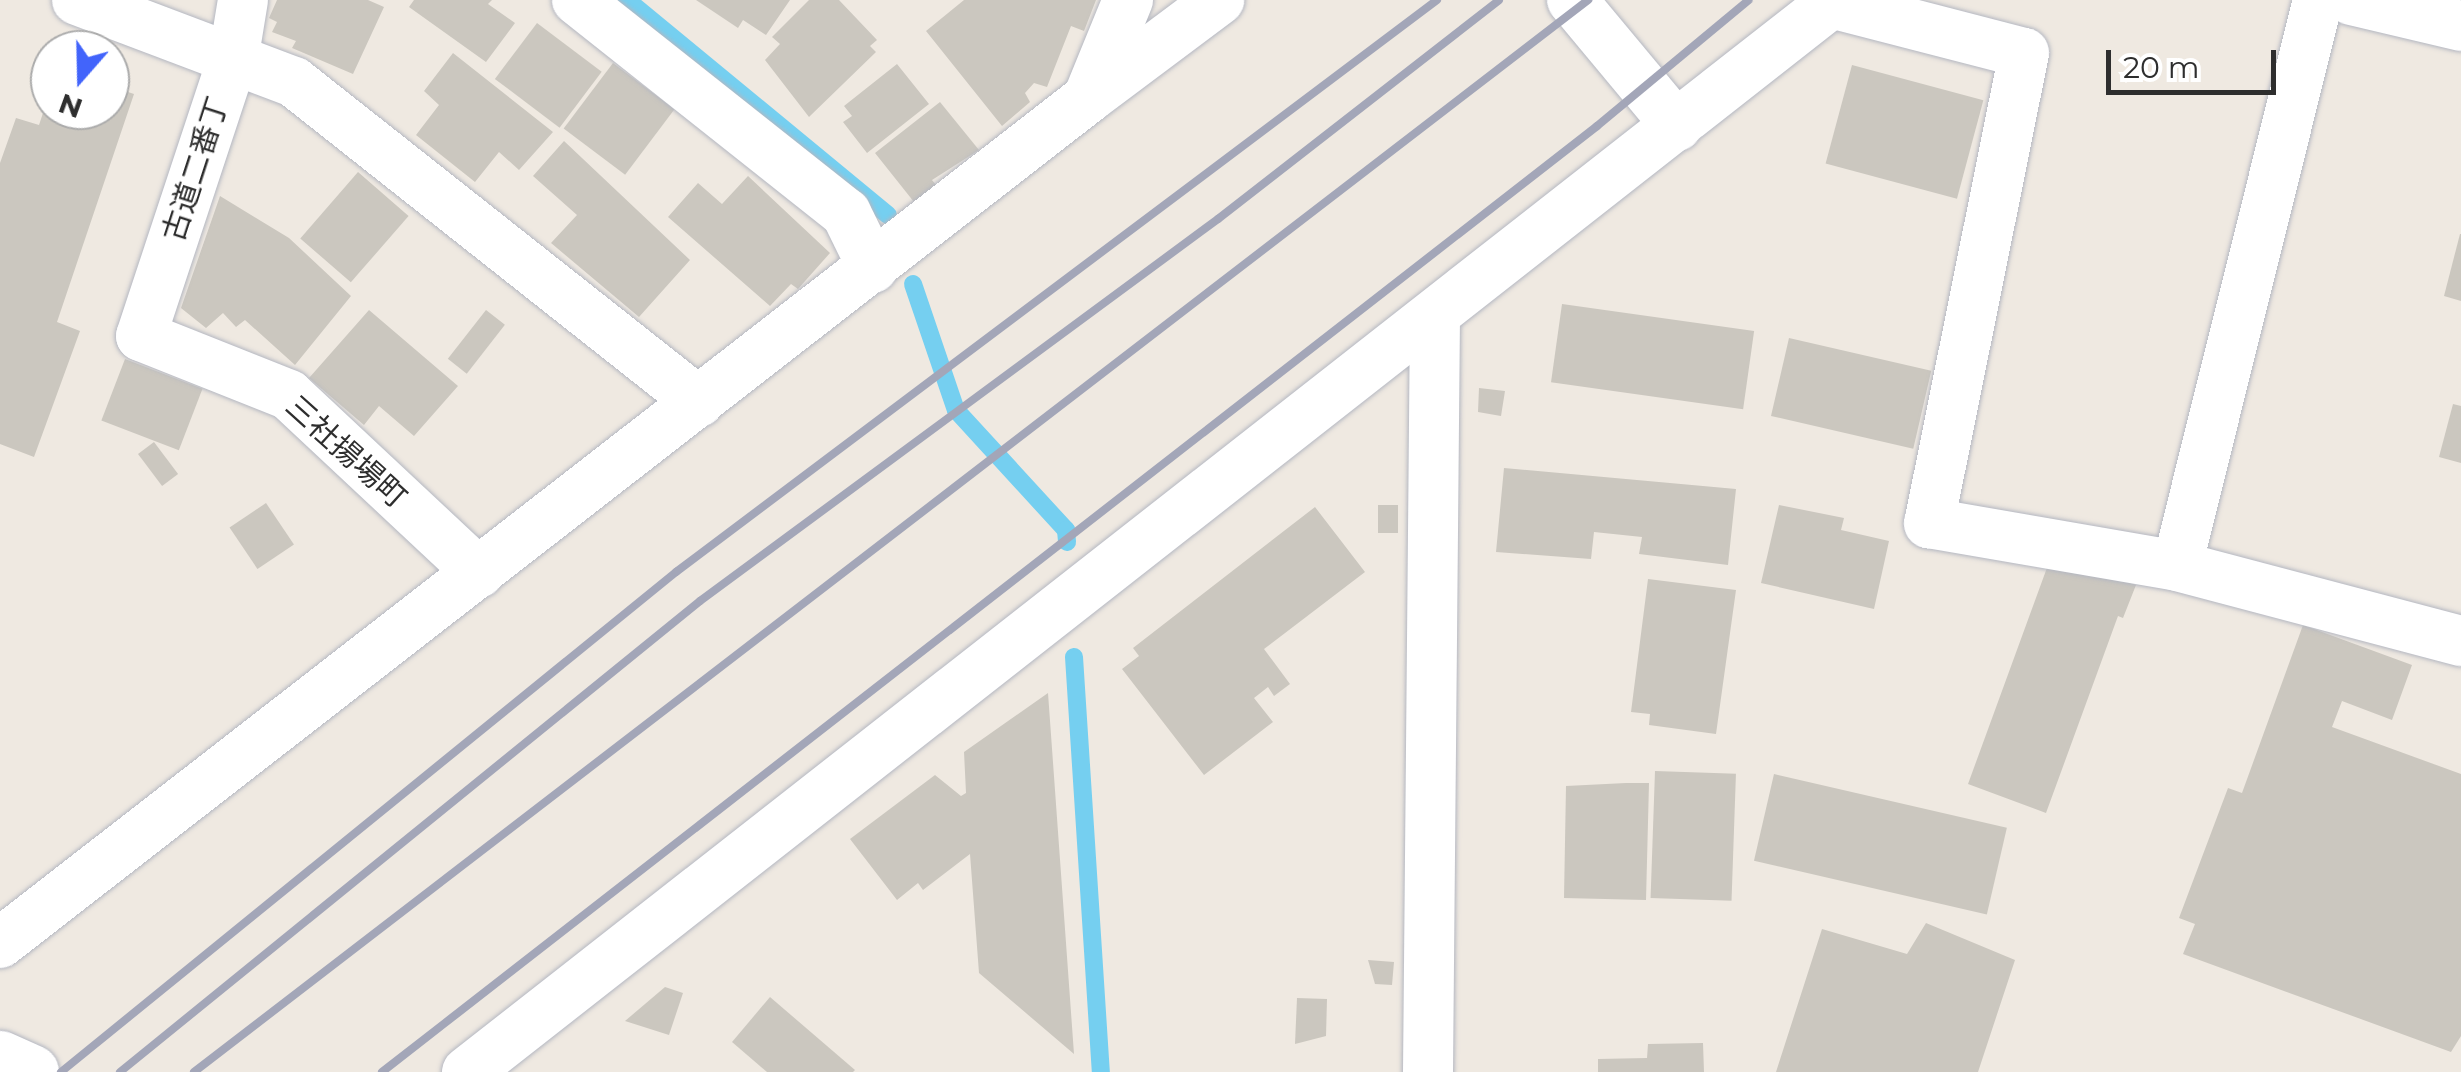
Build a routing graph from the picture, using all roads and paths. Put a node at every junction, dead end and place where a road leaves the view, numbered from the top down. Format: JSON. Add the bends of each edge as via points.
{"nodes":[{"id":1,"x":77,"y":0,"type":"edge"},
{"id":2,"x":243,"y":0,"type":"edge"},
{"id":3,"x":578,"y":0,"type":"edge"},
{"id":4,"x":1128,"y":0,"type":"edge"},
{"id":5,"x":1218,"y":0,"type":"edge"},
{"id":6,"x":1572,"y":0,"type":"edge"},
{"id":7,"x":2318,"y":0,"type":"edge"},
{"id":8,"x":2352,"y":0,"type":"edge"},
{"id":9,"x":1833,"y":2,"type":"edge"},
{"id":10,"x":2461,"y":26,"type":"edge"},
{"id":11,"x":234,"y":55,"type":"junction"},
{"id":12,"x":1088,"y":98,"type":"junction"},
{"id":13,"x":1678,"y":126,"type":"junction"},
{"id":14,"x":873,"y":268,"type":"junction"},
{"id":15,"x":1435,"y":318,"type":"junction"},
{"id":16,"x":141,"y":336,"type":"joint"},
{"id":17,"x":699,"y":402,"type":"junction"},
{"id":18,"x":2178,"y":566,"type":"junction"},
{"id":19,"x":479,"y":573,"type":"junction"},
{"id":20,"x":2461,"y":640,"type":"edge"},
{"id":21,"x":0,"y":943,"type":"edge"},
{"id":22,"x":0,"y":1058,"type":"edge"},
{"id":23,"x":30,"y":1072,"type":"edge"},
{"id":24,"x":467,"y":1072,"type":"edge"},
{"id":25,"x":1428,"y":1072,"type":"edge"}],
"edges":[{"from":1,"to":11,"type":"street"},
{"from":2,"to":11,"type":"street","name":"古道二番丁"},
{"from":3,"to":14,"type":"street","via":[[846,213]]},
{"from":4,"to":12,"type":"street"},
{"from":5,"to":12,"type":"street"},
{"from":6,"to":13,"type":"street"},
{"from":7,"to":18,"type":"street"},
{"from":8,"to":10,"type":"street"},
{"from":9,"to":13,"type":"street"},
{"from":9,"to":18,"type":"street","via":[[2024,53],[1928,524]]},
{"from":11,"to":16,"type":"street","name":"古道二番丁"},
{"from":11,"to":17,"type":"street","via":[[294,82]]},
{"from":12,"to":14,"type":"street"},
{"from":13,"to":15,"type":"street"},
{"from":14,"to":17,"type":"street"},
{"from":15,"to":24,"type":"street"},
{"from":15,"to":25,"type":"street"},
{"from":16,"to":19,"type":"street","name":"三社揚場町","via":[[289,396]]},
{"from":17,"to":19,"type":"street"},
{"from":18,"to":20,"type":"street"},
{"from":19,"to":21,"type":"street"},
{"from":22,"to":23,"type":"main road"}]}
